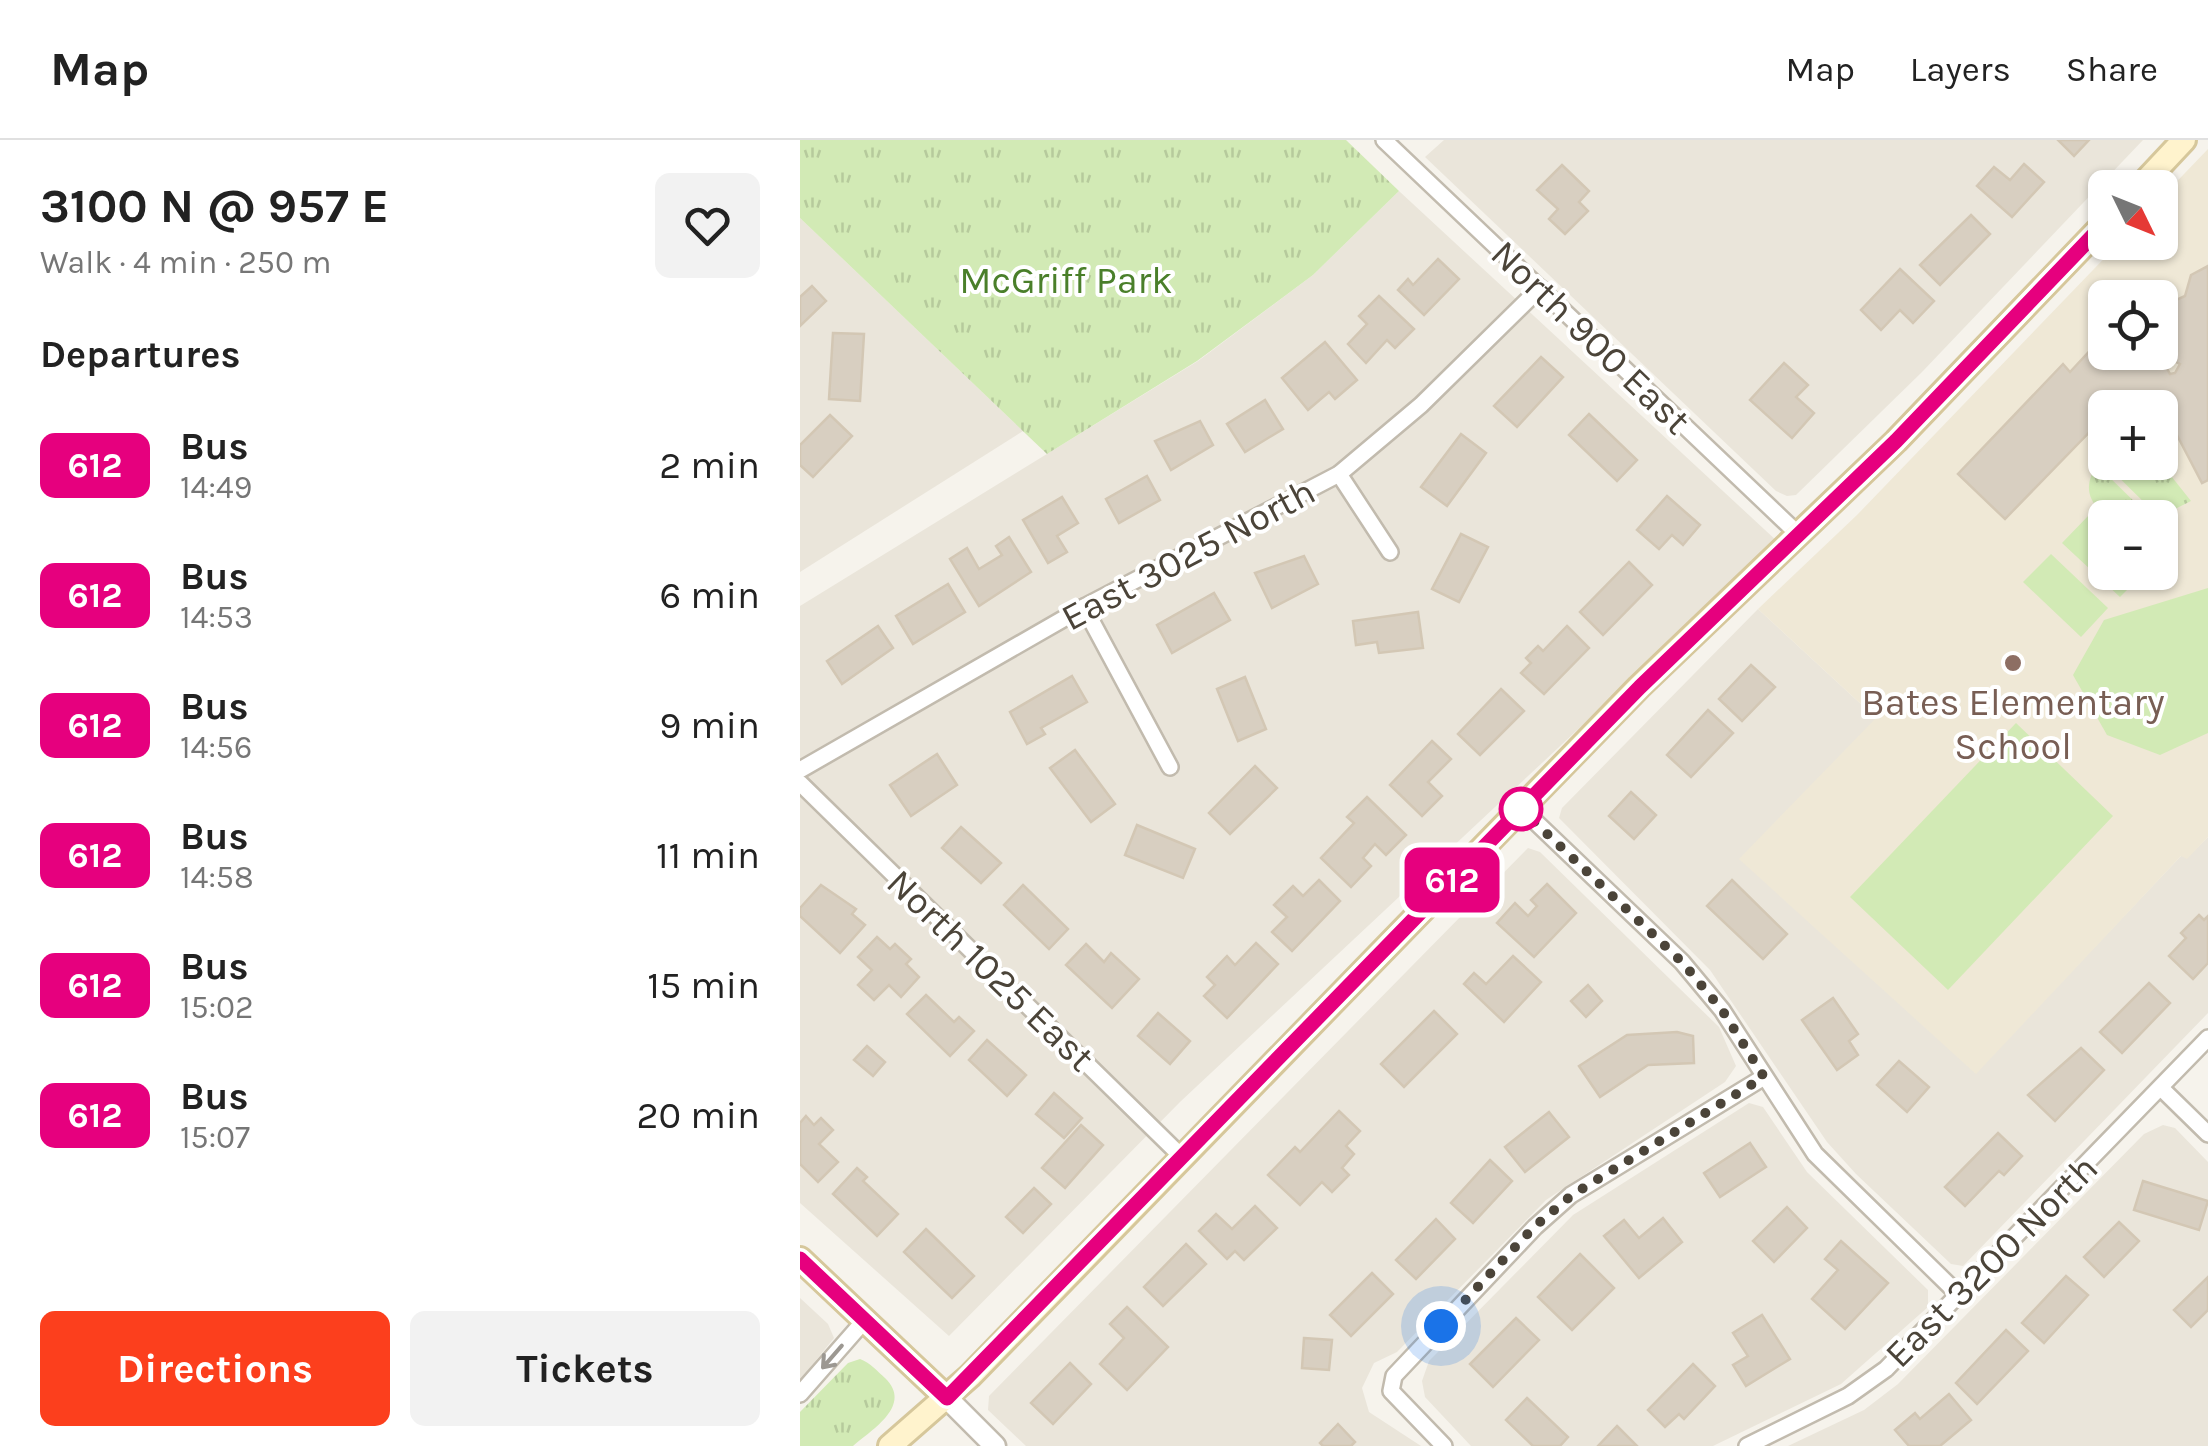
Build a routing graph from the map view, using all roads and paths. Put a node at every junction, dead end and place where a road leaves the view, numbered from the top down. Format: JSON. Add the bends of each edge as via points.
{"nodes":[{"id":1,"x":1384,"y":140,"type":"edge"},
{"id":2,"x":2184,"y":140,"type":"edge"},
{"id":3,"x":2156,"y":170,"type":"edge"},
{"id":4,"x":2088,"y":241,"type":"edge"},
{"id":5,"x":1540,"y":288,"type":"junction"},
{"id":6,"x":1339,"y":474,"type":"junction"},
{"id":7,"x":1798,"y":534,"type":"junction"},
{"id":8,"x":1390,"y":552,"type":"dead end"},
{"id":9,"x":1084,"y":607,"type":"junction"},
{"id":10,"x":1170,"y":767,"type":"dead end"},
{"id":11,"x":800,"y":770,"type":"edge"},
{"id":12,"x":800,"y":784,"type":"edge"},
{"id":13,"x":1522,"y":809,"type":"junction"},
{"id":14,"x":2208,"y":1038,"type":"edge"},
{"id":15,"x":1764,"y":1077,"type":"junction"},
{"id":16,"x":2161,"y":1088,"type":"junction"},
{"id":17,"x":2208,"y":1134,"type":"edge"},
{"id":18,"x":1182,"y":1157,"type":"junction"},
{"id":19,"x":800,"y":1258,"type":"edge"},
{"id":20,"x":1961,"y":1296,"type":"junction"},
{"id":21,"x":864,"y":1320,"type":"junction"},
{"id":22,"x":800,"y":1394,"type":"edge"},
{"id":23,"x":947,"y":1398,"type":"junction"},
{"id":24,"x":890,"y":1446,"type":"edge"},
{"id":25,"x":994,"y":1446,"type":"edge"},
{"id":26,"x":1444,"y":1446,"type":"edge"},
{"id":27,"x":1747,"y":1446,"type":"edge"}],
"edges":[{"from":1,"to":5,"type":"street","name":"North 900 East"},
{"from":2,"to":3,"type":"main road"},
{"from":4,"to":7,"type":"main road"},
{"from":5,"to":6,"type":"street","name":"East 3025 North","via":[[1421,405]]},
{"from":5,"to":7,"type":"street","name":"North 900 East"},
{"from":6,"to":8,"type":"street"},
{"from":6,"to":9,"type":"street","name":"East 3025 North"},
{"from":7,"to":13,"type":"main road"},
{"from":9,"to":10,"type":"street"},
{"from":9,"to":11,"type":"street","name":"East 3025 North"},
{"from":12,"to":18,"type":"street","name":"North 1025 East"},
{"from":13,"to":15,"type":"street","via":[[1682,962]]},
{"from":13,"to":18,"type":"main road"},
{"from":14,"to":16,"type":"street","name":"East 3200 North"},
{"from":15,"to":20,"type":"street","via":[[1815,1154]]},
{"from":15,"to":26,"type":"street","via":[[1572,1195],[1394,1376],[1391,1391]]},
{"from":16,"to":17,"type":"street"},
{"from":16,"to":20,"type":"street","name":"East 3200 North"},
{"from":18,"to":23,"type":"main road"},
{"from":19,"to":21,"type":"main road"},
{"from":20,"to":27,"type":"street","name":"East 3200 North","via":[[1848,1396]]},
{"from":21,"to":22,"type":"street","one_way":true},
{"from":21,"to":23,"type":"main road"},
{"from":23,"to":24,"type":"main road"},
{"from":23,"to":25,"type":"street"}]}
